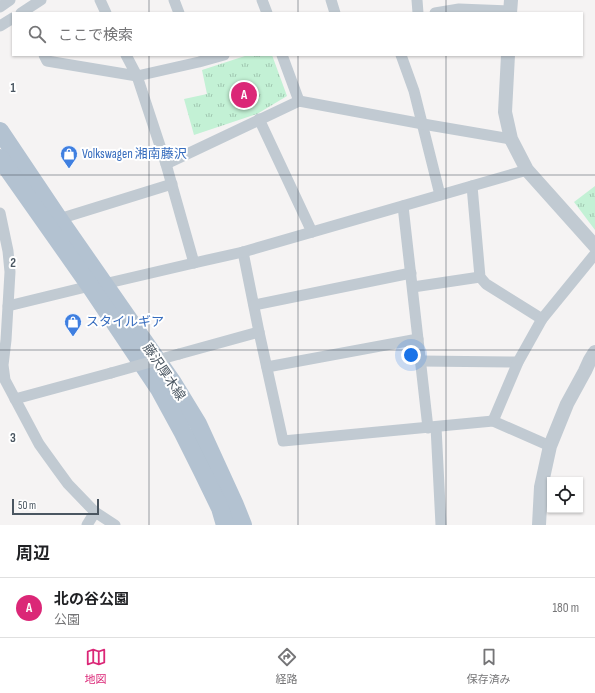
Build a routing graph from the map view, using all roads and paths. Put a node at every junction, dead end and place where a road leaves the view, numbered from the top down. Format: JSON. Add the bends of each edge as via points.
{"nodes":[{"id":1,"x":10,"y":0,"type":"edge"},
{"id":2,"x":41,"y":0,"type":"edge"},
{"id":3,"x":100,"y":0,"type":"edge"},
{"id":4,"x":174,"y":0,"type":"edge"},
{"id":5,"x":262,"y":0,"type":"edge"},
{"id":6,"x":331,"y":0,"type":"edge"},
{"id":7,"x":417,"y":0,"type":"edge"},
{"id":8,"x":458,"y":4,"type":"edge"},
{"id":9,"x":0,"y":7,"type":"edge"},
{"id":10,"x":510,"y":8,"type":"edge"},
{"id":11,"x":23,"y":12,"type":"edge"},
{"id":12,"x":106,"y":12,"type":"edge"},
{"id":13,"x":179,"y":12,"type":"edge"},
{"id":14,"x":266,"y":12,"type":"edge"},
{"id":15,"x":335,"y":12,"type":"edge"},
{"id":16,"x":418,"y":12,"type":"edge"},
{"id":17,"x":438,"y":12,"type":"edge"},
{"id":18,"x":12,"y":19,"type":"edge"},
{"id":19,"x":0,"y":26,"type":"edge"},
{"id":20,"x":45,"y":56,"type":"edge"},
{"id":21,"x":127,"y":56,"type":"edge"},
{"id":22,"x":215,"y":56,"type":"edge"},
{"id":23,"x":282,"y":56,"type":"edge"},
{"id":24,"x":401,"y":56,"type":"edge"},
{"id":25,"x":508,"y":56,"type":"edge"},
{"id":26,"x":197,"y":58,"type":"edge"},
{"id":27,"x":137,"y":76,"type":"junction"},
{"id":28,"x":299,"y":101,"type":"junction"},
{"id":29,"x":259,"y":120,"type":"junction"},
{"id":30,"x":423,"y":124,"type":"junction"},
{"id":31,"x":0,"y":131,"type":"edge"},
{"id":32,"x":511,"y":138,"type":"junction"},
{"id":33,"x":5,"y":161,"type":"edge"},
{"id":34,"x":166,"y":164,"type":"junction"},
{"id":35,"x":527,"y":170,"type":"junction"},
{"id":36,"x":172,"y":184,"type":"junction"},
{"id":37,"x":472,"y":186,"type":"junction"},
{"id":38,"x":440,"y":195,"type":"junction"},
{"id":39,"x":404,"y":206,"type":"junction"},
{"id":40,"x":0,"y":213,"type":"edge"},
{"id":41,"x":59,"y":219,"type":"junction"},
{"id":42,"x":312,"y":232,"type":"junction"},
{"id":43,"x":595,"y":246,"type":"edge"},
{"id":44,"x":244,"y":252,"type":"junction"},
{"id":45,"x":595,"y":254,"type":"edge"},
{"id":46,"x":194,"y":263,"type":"junction"},
{"id":47,"x":411,"y":273,"type":"junction"},
{"id":48,"x":480,"y":277,"type":"junction"},
{"id":49,"x":97,"y":285,"type":"junction"},
{"id":50,"x":412,"y":287,"type":"junction"},
{"id":51,"x":254,"y":305,"type":"junction"},
{"id":52,"x":8,"y":306,"type":"junction"},
{"id":53,"x":542,"y":319,"type":"junction"},
{"id":54,"x":259,"y":332,"type":"junction"},
{"id":55,"x":418,"y":339,"type":"junction"},
{"id":56,"x":595,"y":352,"type":"edge"},
{"id":57,"x":421,"y":361,"type":"junction"},
{"id":58,"x":518,"y":362,"type":"junction"},
{"id":59,"x":2,"y":365,"type":"edge"},
{"id":60,"x":267,"y":367,"type":"junction"},
{"id":61,"x":15,"y":399,"type":"junction"},
{"id":62,"x":494,"y":421,"type":"junction"},
{"id":63,"x":432,"y":428,"type":"junction"},
{"id":64,"x":550,"y":446,"type":"junction"},
{"id":65,"x":95,"y":512,"type":"junction"},
{"id":66,"x":86,"y":525,"type":"edge"},
{"id":67,"x":115,"y":525,"type":"edge"},
{"id":68,"x":225,"y":525,"type":"edge"},
{"id":69,"x":243,"y":525,"type":"edge"},
{"id":70,"x":441,"y":525,"type":"edge"},
{"id":71,"x":540,"y":525,"type":"edge"}],
"edges":[{"from":1,"to":9,"type":"street"},
{"from":2,"to":11,"type":"street"},
{"from":3,"to":12,"type":"street"},
{"from":4,"to":13,"type":"street"},
{"from":5,"to":14,"type":"street"},
{"from":6,"to":15,"type":"street"},
{"from":7,"to":16,"type":"street"},
{"from":8,"to":10,"type":"street"},
{"from":8,"to":17,"type":"street"},
{"from":18,"to":19,"type":"street"},
{"from":20,"to":27,"type":"street","via":[[48,61]]},
{"from":21,"to":27,"type":"street"},
{"from":22,"to":26,"type":"street"},
{"from":23,"to":28,"type":"street"},
{"from":24,"to":30,"type":"street"},
{"from":25,"to":32,"type":"street","via":[[505,112]]},
{"from":26,"to":27,"type":"street"},
{"from":27,"to":34,"type":"street"},
{"from":28,"to":29,"type":"street"},
{"from":28,"to":30,"type":"street"},
{"from":29,"to":34,"type":"street"},
{"from":29,"to":42,"type":"street"},
{"from":30,"to":32,"type":"street"},
{"from":30,"to":38,"type":"street"},
{"from":31,"to":33,"type":"main road","name":"藤沢厚木線"},
{"from":32,"to":35,"type":"street"},
{"from":33,"to":41,"type":"main road","name":"藤沢厚木線"},
{"from":33,"to":49,"type":"main road","name":"藤沢厚木線"},
{"from":34,"to":36,"type":"street"},
{"from":35,"to":37,"type":"street"},
{"from":35,"to":43,"type":"street"},
{"from":36,"to":41,"type":"street"},
{"from":36,"to":46,"type":"street"},
{"from":37,"to":38,"type":"street"},
{"from":37,"to":48,"type":"street"},
{"from":38,"to":39,"type":"street"},
{"from":39,"to":42,"type":"street"},
{"from":39,"to":47,"type":"street"},
{"from":40,"to":52,"type":"street","via":[[10,272]]},
{"from":41,"to":49,"type":"main road","name":"藤沢厚木線"},
{"from":42,"to":44,"type":"street"},
{"from":44,"to":46,"type":"street"},
{"from":44,"to":51,"type":"street"},
{"from":45,"to":53,"type":"street"},
{"from":46,"to":49,"type":"street"},
{"from":47,"to":50,"type":"street"},
{"from":47,"to":51,"type":"street"},
{"from":48,"to":50,"type":"street"},
{"from":48,"to":53,"type":"street","via":[[486,284]]},
{"from":49,"to":52,"type":"street"},
{"from":49,"to":68,"type":"main road","name":"藤沢厚木線","via":[[183,433],[220,508]]},
{"from":49,"to":69,"type":"main road","name":"藤沢厚木線","via":[[173,384],[198,424]]},
{"from":50,"to":55,"type":"street"},
{"from":51,"to":54,"type":"street"},
{"from":52,"to":59,"type":"street"},
{"from":53,"to":58,"type":"street"},
{"from":54,"to":60,"type":"street"},
{"from":54,"to":61,"type":"street","bridge":true},
{"from":55,"to":57,"type":"street"},
{"from":55,"to":60,"type":"street"},
{"from":56,"to":64,"type":"street","via":[[567,404]]},
{"from":57,"to":58,"type":"street"},
{"from":57,"to":63,"type":"street"},
{"from":58,"to":62,"type":"street"},
{"from":59,"to":61,"type":"street","via":[[5,380]]},
{"from":60,"to":63,"type":"street","via":[[283,441]]},
{"from":61,"to":65,"type":"street","via":[[39,444],[68,484]]},
{"from":62,"to":63,"type":"street"},
{"from":62,"to":64,"type":"street"},
{"from":63,"to":70,"type":"street"},
{"from":64,"to":71,"type":"street","via":[[541,487]]},
{"from":65,"to":66,"type":"street"},
{"from":65,"to":67,"type":"street"}]}
